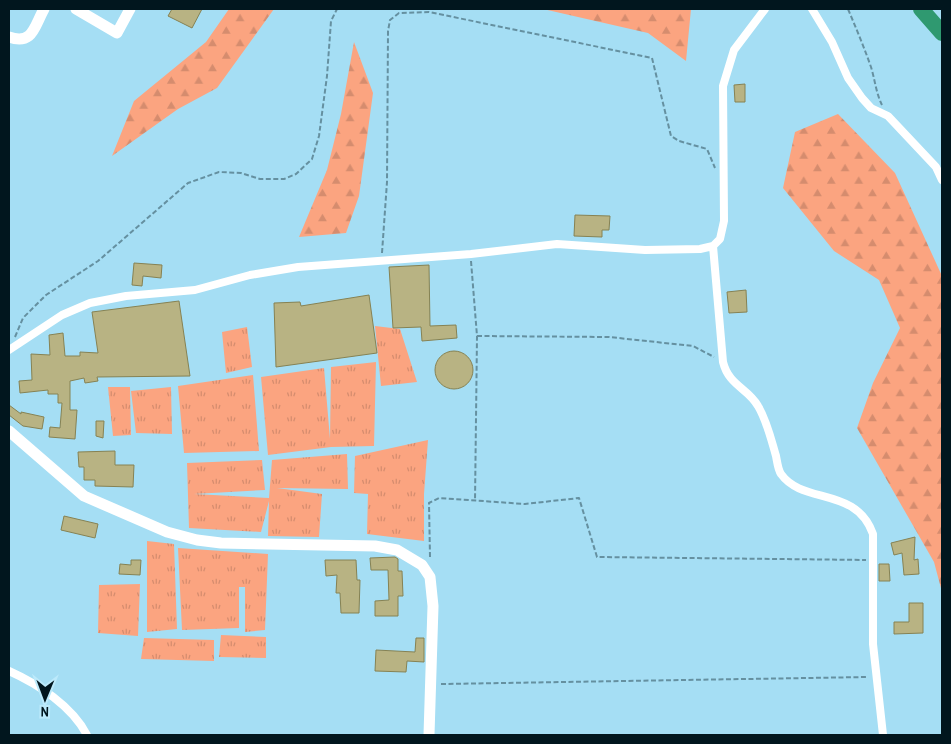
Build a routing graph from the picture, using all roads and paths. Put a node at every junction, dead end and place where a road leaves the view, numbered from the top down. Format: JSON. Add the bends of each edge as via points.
{"nodes":[{"id":1,"x":44,"y":9,"type":"edge"},
{"id":2,"x":76,"y":9,"type":"edge"},
{"id":3,"x":130,"y":9,"type":"edge"},
{"id":4,"x":337,"y":9,"type":"edge"},
{"id":5,"x":765,"y":9,"type":"edge"},
{"id":6,"x":812,"y":9,"type":"edge"},
{"id":7,"x":848,"y":9,"type":"edge"},
{"id":8,"x":9,"y":37,"type":"edge"},
{"id":9,"x":888,"y":116,"type":"junction"},
{"id":10,"x":939,"y":166,"type":"edge"},
{"id":11,"x":717,"y":174,"type":"dead end"},
{"id":12,"x":942,"y":180,"type":"edge"},
{"id":13,"x":713,"y":246,"type":"junction"},
{"id":14,"x":470,"y":254,"type":"junction"},
{"id":15,"x":382,"y":260,"type":"junction"},
{"id":16,"x":477,"y":336,"type":"junction"},
{"id":17,"x":9,"y":350,"type":"edge"},
{"id":18,"x":723,"y":362,"type":"junction"},
{"id":19,"x":9,"y":431,"type":"edge"},
{"id":20,"x":475,"y":500,"type":"junction"},
{"id":21,"x":872,"y":560,"type":"junction"},
{"id":22,"x":422,"y":565,"type":"junction"},
{"id":23,"x":9,"y":671,"type":"edge"},
{"id":24,"x":878,"y":677,"type":"junction"},
{"id":25,"x":430,"y":684,"type":"junction"},
{"id":26,"x":86,"y":735,"type":"edge"},
{"id":27,"x":429,"y":735,"type":"edge"},
{"id":28,"x":883,"y":735,"type":"edge"}],
"edges":[{"from":1,"to":8,"type":"street","via":[[29,38]]},
{"from":2,"to":3,"type":"street","via":[[117,33]]},
{"from":4,"to":17,"type":"path","via":[[331,21],[319,136],[312,158],[296,174],[284,179],[260,179],[219,172],[188,183],[98,260],[33,306],[23,318]]},
{"from":5,"to":13,"type":"street","via":[[734,50],[723,86],[724,221],[720,239]]},
{"from":6,"to":9,"type":"street","via":[[862,98],[870,108]]},
{"from":7,"to":9,"type":"path","via":[[866,54],[876,94]]},
{"from":9,"to":10,"type":"street"},
{"from":10,"to":12,"type":"street"},
{"from":11,"to":15,"type":"path","via":[[708,149],[670,136],[652,58],[429,12],[399,14],[390,20],[388,31],[387,182]]},
{"from":13,"to":14,"type":"street","via":[[674,251],[557,244]]},
{"from":13,"to":18,"type":"street"},
{"from":14,"to":15,"type":"street"},
{"from":14,"to":16,"type":"path"},
{"from":15,"to":17,"type":"street","via":[[298,267],[250,275],[195,290],[126,296],[90,303],[62,315]]},
{"from":16,"to":18,"type":"path","via":[[610,337],[693,346]]},
{"from":16,"to":20,"type":"path"},
{"from":18,"to":21,"type":"street","via":[[726,374],[757,404],[769,431],[780,474],[798,488],[826,496],[860,512],[873,534]]},
{"from":19,"to":22,"type":"street","via":[[84,496],[166,532],[221,543],[375,546],[397,550]]},
{"from":20,"to":21,"type":"path","via":[[524,504],[579,498],[597,557]]},
{"from":20,"to":22,"type":"path","via":[[439,498],[429,503],[430,561]]},
{"from":21,"to":24,"type":"street","via":[[873,644]]},
{"from":22,"to":25,"type":"street","via":[[430,577],[432,590]]},
{"from":23,"to":26,"type":"street","via":[[33,682],[79,721]]},
{"from":24,"to":25,"type":"path"},
{"from":24,"to":28,"type":"street"},
{"from":25,"to":27,"type":"street"}]}
